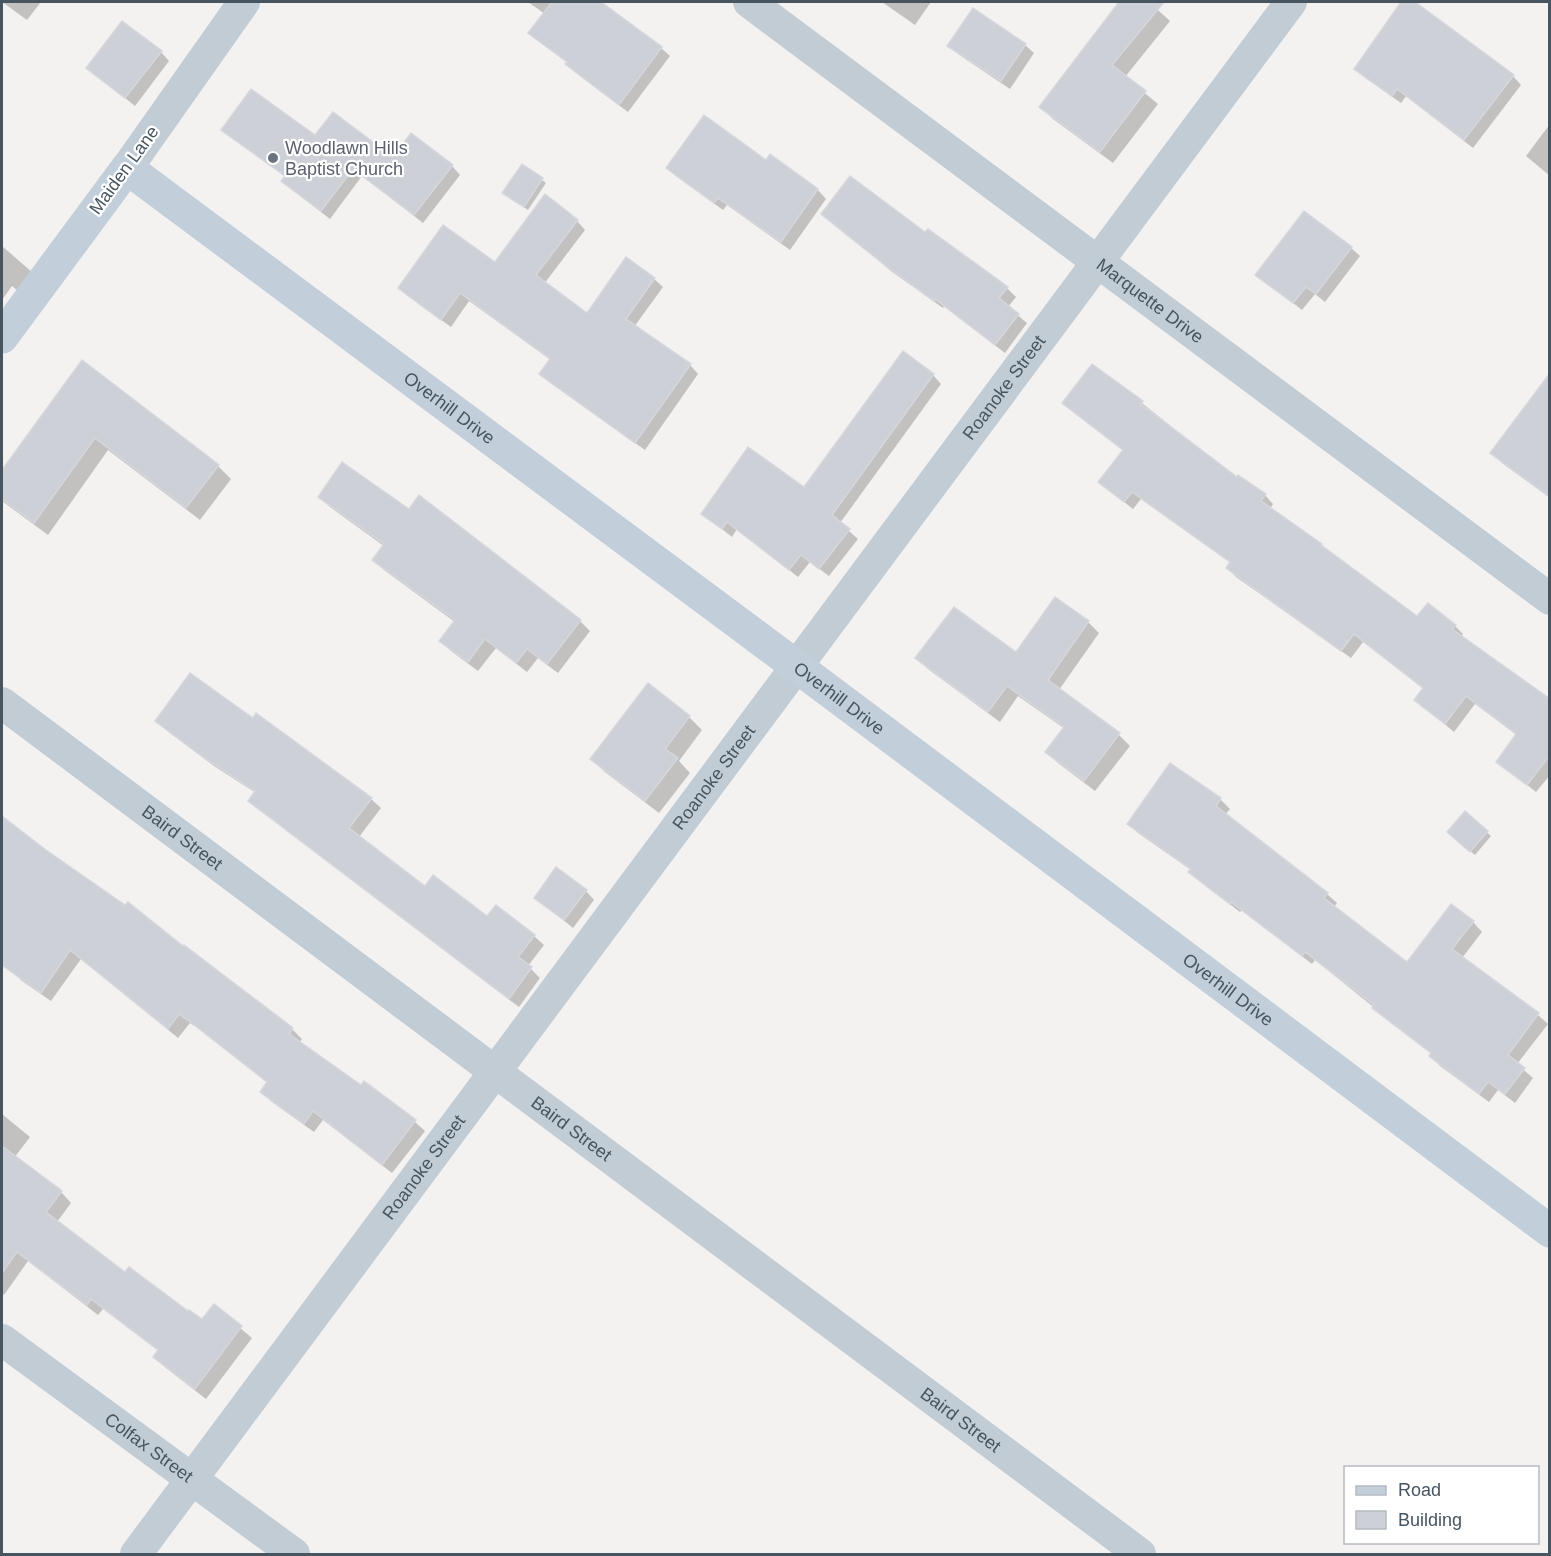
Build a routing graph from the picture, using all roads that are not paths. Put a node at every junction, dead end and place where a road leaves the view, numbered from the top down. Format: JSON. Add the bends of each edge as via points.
{"nodes":[{"id":1,"x":749,"y":2,"type":"edge"},
{"id":2,"x":1291,"y":2,"type":"edge"},
{"id":3,"x":238,"y":4,"type":"edge"},
{"id":4,"x":127,"y":168,"type":"junction"},
{"id":5,"x":1097,"y":261,"type":"junction"},
{"id":6,"x":2,"y":337,"type":"edge"},
{"id":7,"x":1550,"y":599,"type":"edge"},
{"id":8,"x":795,"y":666,"type":"junction"},
{"id":9,"x":2,"y":703,"type":"edge"},
{"id":10,"x":494,"y":1073,"type":"junction"},
{"id":11,"x":1550,"y":1231,"type":"edge"},
{"id":12,"x":2,"y":1340,"type":"edge"},
{"id":13,"x":192,"y":1480,"type":"junction"},
{"id":14,"x":136,"y":1554,"type":"edge"},
{"id":15,"x":294,"y":1554,"type":"edge"},
{"id":16,"x":1140,"y":1554,"type":"edge"}],
"edges":[{"from":1,"to":5,"type":"street","name":"Marquette Drive"},
{"from":2,"to":5,"type":"street","name":"Roanoke Street"},
{"from":3,"to":4,"type":"street","name":"Maiden Lane"},
{"from":4,"to":6,"type":"street","name":"Maiden Lane"},
{"from":4,"to":8,"type":"street","name":"Overhill Drive"},
{"from":5,"to":7,"type":"street","name":"Marquette Drive"},
{"from":5,"to":8,"type":"street","name":"Roanoke Street"},
{"from":8,"to":10,"type":"street","name":"Roanoke Street"},
{"from":8,"to":11,"type":"street","name":"Overhill Drive"},
{"from":9,"to":10,"type":"street","name":"Baird Street"},
{"from":10,"to":13,"type":"street","name":"Roanoke Street"},
{"from":10,"to":16,"type":"street","name":"Baird Street"},
{"from":12,"to":13,"type":"street","name":"Colfax Street"},
{"from":13,"to":14,"type":"street","name":"Roanoke Street"},
{"from":13,"to":15,"type":"street","name":"Colfax Street"}]}
